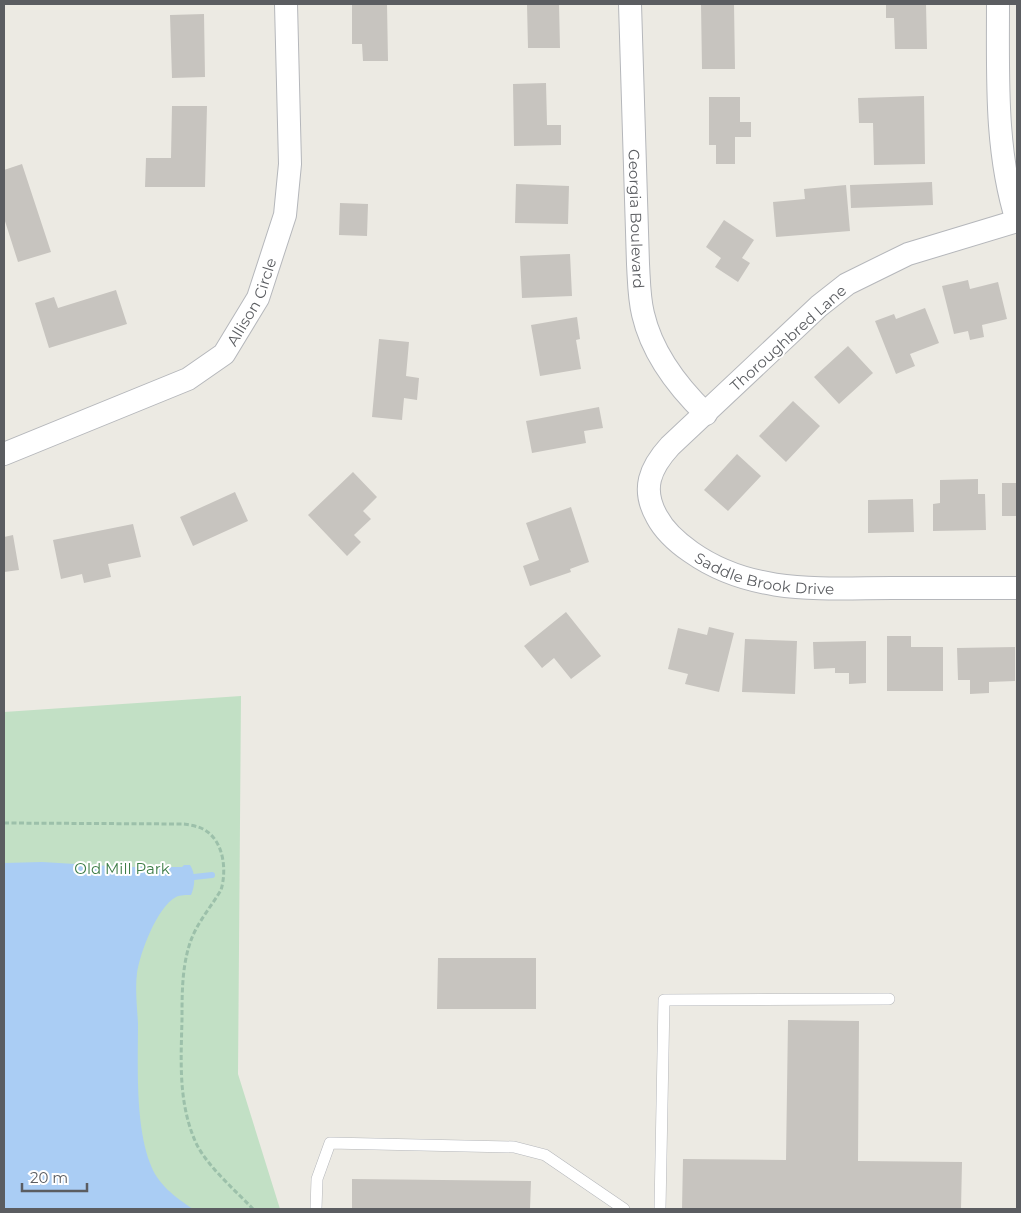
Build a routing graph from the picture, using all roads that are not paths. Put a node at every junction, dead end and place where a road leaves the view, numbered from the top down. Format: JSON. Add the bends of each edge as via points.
{"nodes":[{"id":1,"x":286,"y":4,"type":"edge"},
{"id":2,"x":630,"y":4,"type":"edge"},
{"id":3,"x":998,"y":4,"type":"edge"},
{"id":4,"x":1017,"y":221,"type":"edge"},
{"id":5,"x":706,"y":414,"type":"junction"},
{"id":6,"x":4,"y":454,"type":"edge"},
{"id":7,"x":1017,"y":588,"type":"edge"},
{"id":8,"x":889,"y":999,"type":"dead end"},
{"id":9,"x":316,"y":1209,"type":"edge"},
{"id":10,"x":624,"y":1209,"type":"edge"},
{"id":11,"x":660,"y":1209,"type":"edge"}],
"edges":[{"from":1,"to":6,"type":"street","name":"Allison Circle","via":[[290,164],[285,215],[258,298],[224,354],[188,379]]},
{"from":2,"to":5,"type":"street","name":"Georgia Boulevard","via":[[642,310],[651,337],[672,375]]},
{"from":3,"to":4,"type":"street","via":[[1000,136]]},
{"from":4,"to":5,"type":"street","name":"Thoroughbred Lane","via":[[915,252],[847,284]]},
{"from":5,"to":7,"type":"street","name":"Saddle Brook Drive","via":[[660,457],[651,475],[649,496],[652,508],[668,532],[708,564],[743,578],[779,586]]},
{"from":8,"to":11,"type":"lane","via":[[664,1000]]},
{"from":9,"to":10,"type":"lane","via":[[317,1179],[330,1143],[514,1147],[545,1155]]}]}
